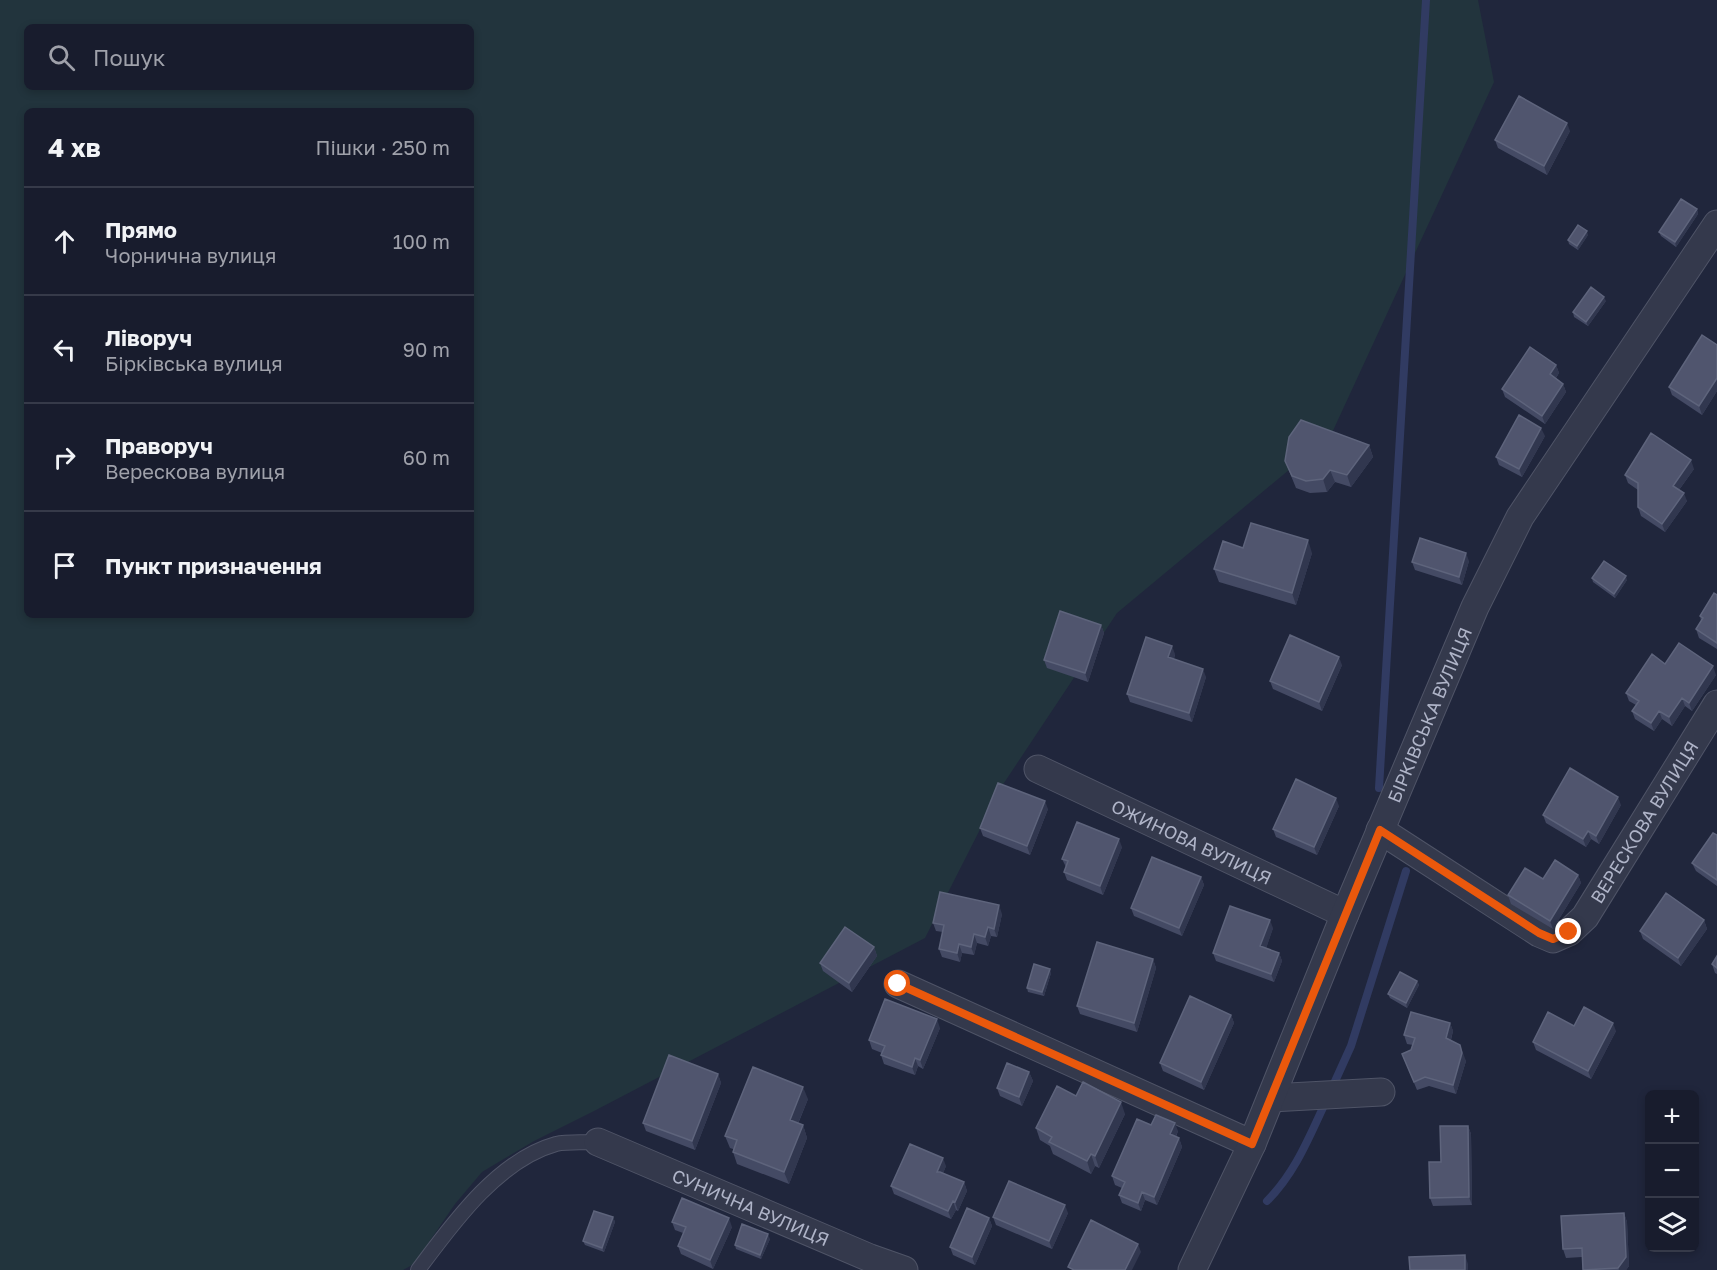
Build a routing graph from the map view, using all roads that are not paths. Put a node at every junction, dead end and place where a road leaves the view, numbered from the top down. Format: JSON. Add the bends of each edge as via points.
{"nodes":[{"id":1,"x":1717,"y":224,"type":"edge"},
{"id":2,"x":1717,"y":704,"type":"edge"},
{"id":3,"x":1038,"y":769,"type":"dead end"},
{"id":4,"x":1380,"y":830,"type":"junction"},
{"id":5,"x":1345,"y":914,"type":"junction"},
{"id":6,"x":898,"y":984,"type":"dead end"},
{"id":7,"x":1381,"y":1092,"type":"dead end"},
{"id":8,"x":1271,"y":1098,"type":"junction"},
{"id":9,"x":598,"y":1142,"type":"joint"},
{"id":10,"x":1252,"y":1144,"type":"junction"},
{"id":11,"x":418,"y":1270,"type":"edge"},
{"id":12,"x":904,"y":1270,"type":"edge"},
{"id":13,"x":1191,"y":1270,"type":"edge"}],
"edges":[{"from":1,"to":4,"type":"street","name":"БІРКІВСЬКА ВУЛИЦЯ","via":[[1520,517],[1475,607]]},
{"from":2,"to":4,"type":"street","name":"ВЕРЕСКОВА ВУЛИЦЯ","via":[[1585,917],[1569,932],[1553,939]]},
{"from":3,"to":5,"type":"street","name":"ОЖИНОВА ВУЛИЦЯ"},
{"from":4,"to":5,"type":"street","name":"БІРКІВСЬКА ВУЛИЦЯ"},
{"from":5,"to":8,"type":"street","name":"БІРКІВСЬКА ВУЛИЦЯ"},
{"from":6,"to":10,"type":"street"},
{"from":7,"to":8,"type":"street"},
{"from":8,"to":10,"type":"street","name":"БІРКІВСЬКА ВУЛИЦЯ"},
{"from":9,"to":11,"type":"lane","via":[[558,1144],[528,1155],[495,1179]]},
{"from":9,"to":12,"type":"street","name":"СУНИЧНА ВУЛИЦЯ"},
{"from":10,"to":13,"type":"street","name":"БІРКІВСЬКА ВУЛИЦЯ"}]}
